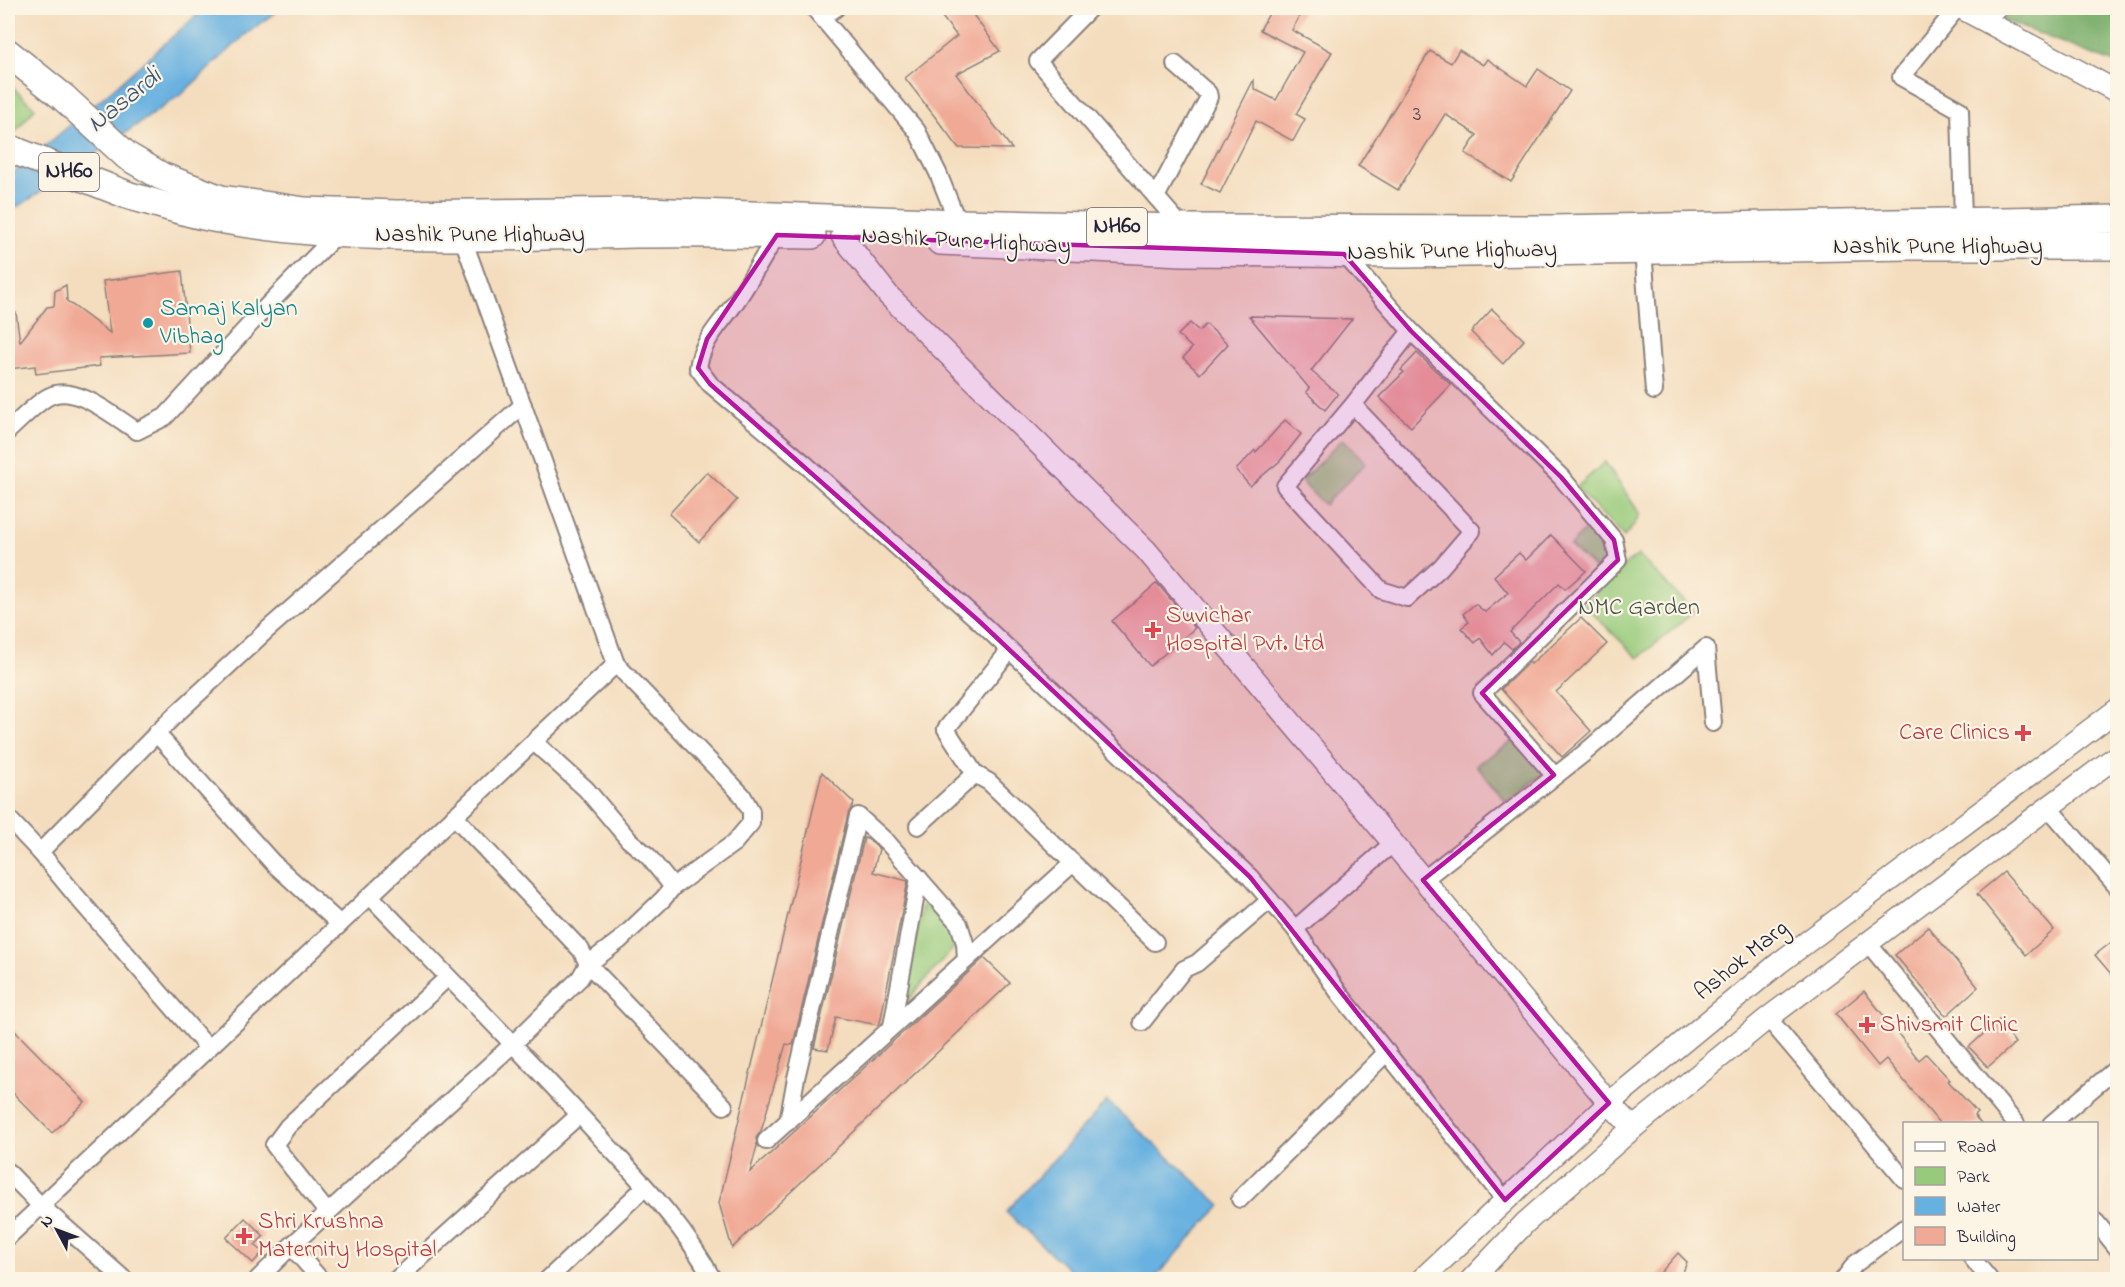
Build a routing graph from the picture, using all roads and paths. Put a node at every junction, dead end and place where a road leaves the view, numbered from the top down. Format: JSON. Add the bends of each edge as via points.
{"nodes":[{"id":1,"x":836,"y":8,"type":"edge"},
{"id":2,"x":1090,"y":8,"type":"edge"},
{"id":3,"x":1959,"y":8,"type":"edge"},
{"id":4,"x":818,"y":12,"type":"edge"},
{"id":5,"x":1991,"y":14,"type":"edge"},
{"id":6,"x":8,"y":53,"type":"edge"},
{"id":7,"x":1174,"y":64,"type":"dead end"},
{"id":8,"x":2118,"y":92,"type":"edge"},
{"id":9,"x":8,"y":148,"type":"edge"},
{"id":10,"x":1156,"y":197,"type":"junction"},
{"id":11,"x":2118,"y":219,"type":"edge"},
{"id":12,"x":1963,"y":222,"type":"junction"},
{"id":13,"x":958,"y":223,"type":"junction"},
{"id":14,"x":777,"y":225,"type":"junction"},
{"id":15,"x":462,"y":226,"type":"junction"},
{"id":16,"x":1183,"y":228,"type":"junction"},
{"id":17,"x":337,"y":234,"type":"junction"},
{"id":18,"x":842,"y":236,"type":"junction"},
{"id":19,"x":2118,"y":246,"type":"edge"},
{"id":20,"x":1643,"y":250,"type":"junction"},
{"id":21,"x":1344,"y":254,"type":"junction"},
{"id":22,"x":1411,"y":331,"type":"junction"},
{"id":23,"x":1654,"y":391,"type":"dead end"},
{"id":24,"x":523,"y":405,"type":"junction"},
{"id":25,"x":1353,"y":405,"type":"junction"},
{"id":26,"x":8,"y":431,"type":"edge"},
{"id":27,"x":1010,"y":650,"type":"junction"},
{"id":28,"x":616,"y":664,"type":"junction"},
{"id":29,"x":2118,"y":709,"type":"edge"},
{"id":30,"x":1713,"y":723,"type":"dead end"},
{"id":31,"x":156,"y":734,"type":"junction"},
{"id":32,"x":534,"y":742,"type":"junction"},
{"id":33,"x":2118,"y":755,"type":"edge"},
{"id":34,"x":975,"y":774,"type":"junction"},
{"id":35,"x":1554,"y":775,"type":"junction"},
{"id":36,"x":2048,"y":807,"type":"junction"},
{"id":37,"x":454,"y":816,"type":"junction"},
{"id":38,"x":8,"y":818,"type":"edge"},
{"id":39,"x":918,"y":826,"type":"dead end"},
{"id":40,"x":1393,"y":843,"type":"junction"},
{"id":41,"x":40,"y":852,"type":"junction"},
{"id":42,"x":1072,"y":864,"type":"junction"},
{"id":43,"x":919,"y":878,"type":"junction"},
{"id":44,"x":1423,"y":880,"type":"junction"},
{"id":45,"x":673,"y":887,"type":"junction"},
{"id":46,"x":2118,"y":888,"type":"edge"},
{"id":47,"x":370,"y":896,"type":"junction"},
{"id":48,"x":1270,"y":900,"type":"junction"},
{"id":49,"x":340,"y":924,"type":"junction"},
{"id":50,"x":1295,"y":929,"type":"junction"},
{"id":51,"x":1155,"y":942,"type":"dead end"},
{"id":52,"x":1867,"y":942,"type":"junction"},
{"id":53,"x":966,"y":959,"type":"junction"},
{"id":54,"x":588,"y":964,"type":"junction"},
{"id":55,"x":448,"y":977,"type":"junction"},
{"id":56,"x":1768,"y":1018,"type":"junction"},
{"id":57,"x":1142,"y":1022,"type":"dead end"},
{"id":58,"x":892,"y":1026,"type":"junction"},
{"id":59,"x":513,"y":1044,"type":"junction"},
{"id":60,"x":208,"y":1048,"type":"junction"},
{"id":61,"x":1387,"y":1052,"type":"junction"},
{"id":62,"x":2118,"y":1067,"type":"edge"},
{"id":63,"x":1608,"y":1102,"type":"junction"},
{"id":64,"x":724,"y":1106,"type":"dead end"},
{"id":65,"x":579,"y":1114,"type":"junction"},
{"id":66,"x":788,"y":1122,"type":"junction"},
{"id":67,"x":2014,"y":1122,"type":"edge"},
{"id":68,"x":2054,"y":1122,"type":"edge"},
{"id":69,"x":1633,"y":1128,"type":"junction"},
{"id":70,"x":766,"y":1141,"type":"dead end"},
{"id":71,"x":8,"y":1172,"type":"edge"},
{"id":72,"x":1903,"y":1177,"type":"edge"},
{"id":73,"x":645,"y":1187,"type":"junction"},
{"id":74,"x":1240,"y":1198,"type":"dead end"},
{"id":75,"x":1505,"y":1200,"type":"junction"},
{"id":76,"x":41,"y":1206,"type":"junction"},
{"id":77,"x":327,"y":1212,"type":"junction"},
{"id":78,"x":2098,"y":1223,"type":"edge"},
{"id":79,"x":1903,"y":1229,"type":"edge"},
{"id":80,"x":8,"y":1237,"type":"edge"},
{"id":81,"x":291,"y":1246,"type":"junction"},
{"id":82,"x":2118,"y":1249,"type":"edge"},
{"id":83,"x":1974,"y":1260,"type":"edge"},
{"id":84,"x":119,"y":1278,"type":"edge"},
{"id":85,"x":257,"y":1280,"type":"edge"},
{"id":86,"x":321,"y":1280,"type":"edge"},
{"id":87,"x":396,"y":1280,"type":"edge"},
{"id":88,"x":547,"y":1280,"type":"edge"},
{"id":89,"x":713,"y":1280,"type":"edge"},
{"id":90,"x":1421,"y":1280,"type":"edge"},
{"id":91,"x":1471,"y":1280,"type":"edge"},
{"id":92,"x":1843,"y":1280,"type":"edge"},
{"id":93,"x":1990,"y":1280,"type":"edge"}],
"edges":[{"from":1,"to":4,"type":"street"},
{"from":2,"to":10,"type":"street","via":[[1038,61]]},
{"from":3,"to":5,"type":"street"},
{"from":3,"to":12,"type":"street","via":[[1901,76],[1960,110]]},
{"from":4,"to":13,"type":"street","via":[[917,130]]},
{"from":5,"to":8,"type":"street"},
{"from":6,"to":15,"type":"highway","name":"Nashik Pune Highway","number":"NH60","via":[[127,156],[161,176],[221,199],[305,211],[397,214]]},
{"from":7,"to":10,"type":"street","via":[[1209,97]]},
{"from":9,"to":17,"type":"highway","name":"Nashik Pune Highway","number":"NH60","via":[[130,196],[212,218]]},
{"from":10,"to":16,"type":"street"},
{"from":11,"to":12,"type":"highway","name":"Nashik Pune Highway","number":"NH60"},
{"from":12,"to":16,"type":"highway","name":"Nashik Pune Highway","number":"NH60","via":[[1553,229]]},
{"from":13,"to":14,"type":"highway","name":"Nashik Pune Highway","number":"NH60"},
{"from":13,"to":16,"type":"highway","name":"Nashik Pune Highway","number":"NH60"},
{"from":14,"to":15,"type":"highway","name":"Nashik Pune Highway","number":"NH60","via":[[638,234]]},
{"from":14,"to":18,"type":"highway","name":"Nashik Pune Highway","number":"NH60"},
{"from":14,"to":27,"type":"street","via":[[734,304],[707,339],[698,368],[710,384],[804,463]]},
{"from":15,"to":17,"type":"highway","name":"Nashik Pune Highway","number":"NH60"},
{"from":15,"to":24,"type":"street"},
{"from":17,"to":26,"type":"street","via":[[165,417],[137,431],[68,392],[50,395]]},
{"from":18,"to":21,"type":"highway","name":"Nashik Pune Highway","number":"NH60","via":[[1183,252]]},
{"from":18,"to":40,"type":"street","via":[[889,296],[1146,550]]},
{"from":19,"to":20,"type":"highway","name":"Nashik Pune Highway","number":"NH60"},
{"from":20,"to":21,"type":"highway","name":"Nashik Pune Highway","number":"NH60"},
{"from":20,"to":23,"type":"street"},
{"from":21,"to":22,"type":"street"},
{"from":22,"to":25,"type":"street"},
{"from":22,"to":35,"type":"street","via":[[1561,477],[1614,540],[1618,560],[1482,693]]},
{"from":24,"to":28,"type":"street"},
{"from":24,"to":31,"type":"street","via":[[267,630]]},
{"from":25,"to":25,"type":"street","via":[[1285,486],[1381,590],[1407,598],[1472,531]]},
{"from":27,"to":34,"type":"street","via":[[946,729]]},
{"from":27,"to":48,"type":"street"},
{"from":28,"to":32,"type":"street"},
{"from":28,"to":45,"type":"street","via":[[742,795],[751,812],[751,823],[734,843]]},
{"from":29,"to":63,"type":"street","name":"Ashok Marg","via":[[1779,963]]},
{"from":30,"to":35,"type":"street","via":[[1706,648]]},
{"from":31,"to":41,"type":"street"},
{"from":31,"to":49,"type":"street","via":[[273,863]]},
{"from":32,"to":37,"type":"street"},
{"from":32,"to":45,"type":"street","via":[[586,789]]},
{"from":33,"to":36,"type":"street"},
{"from":34,"to":39,"type":"street"},
{"from":34,"to":42,"type":"street","via":[[989,782]]},
{"from":35,"to":44,"type":"street"},
{"from":36,"to":46,"type":"street"},
{"from":36,"to":52,"type":"street"},
{"from":37,"to":47,"type":"street"},
{"from":37,"to":54,"type":"street","via":[[581,950]]},
{"from":38,"to":41,"type":"street"},
{"from":40,"to":44,"type":"street"},
{"from":40,"to":50,"type":"street"},
{"from":41,"to":60,"type":"street"},
{"from":42,"to":51,"type":"street"},
{"from":42,"to":53,"type":"street"},
{"from":43,"to":53,"type":"street","via":[[963,931]]},
{"from":43,"to":58,"type":"street"},
{"from":43,"to":66,"type":"street","via":[[858,816]]},
{"from":44,"to":63,"type":"street"},
{"from":45,"to":54,"type":"street","via":[[620,940]]},
{"from":47,"to":49,"type":"street"},
{"from":47,"to":55,"type":"street"},
{"from":48,"to":50,"type":"street"},
{"from":48,"to":57,"type":"street","via":[[1197,963],[1184,969]]},
{"from":49,"to":60,"type":"street"},
{"from":50,"to":61,"type":"street","via":[[1339,993]]},
{"from":52,"to":56,"type":"street"},
{"from":52,"to":67,"type":"street"},
{"from":53,"to":58,"type":"street"},
{"from":54,"to":59,"type":"street","via":[[580,978]]},
{"from":54,"to":64,"type":"street"},
{"from":55,"to":59,"type":"street"},
{"from":55,"to":77,"type":"street","via":[[288,1126],[274,1145]]},
{"from":56,"to":69,"type":"street"},
{"from":56,"to":72,"type":"street"},
{"from":58,"to":66,"type":"street"},
{"from":59,"to":65,"type":"street"},
{"from":59,"to":77,"type":"street"},
{"from":60,"to":76,"type":"street"},
{"from":61,"to":74,"type":"street"},
{"from":61,"to":75,"type":"street"},
{"from":62,"to":68,"type":"street"},
{"from":63,"to":69,"type":"street"},
{"from":63,"to":75,"type":"street","name":"Ashok Marg"},
{"from":65,"to":73,"type":"street"},
{"from":65,"to":87,"type":"street"},
{"from":66,"to":70,"type":"street"},
{"from":69,"to":91,"type":"street","via":[[1525,1223]]},
{"from":71,"to":76,"type":"street"},
{"from":73,"to":88,"type":"street"},
{"from":73,"to":89,"type":"street","via":[[676,1222]]},
{"from":75,"to":90,"type":"street","name":"Ashok Marg"},
{"from":76,"to":80,"type":"street"},
{"from":76,"to":84,"type":"street"},
{"from":77,"to":81,"type":"street"},
{"from":78,"to":82,"type":"street"},
{"from":79,"to":92,"type":"street","via":[[1855,1264]]},
{"from":81,"to":85,"type":"street"},
{"from":81,"to":86,"type":"street"},
{"from":83,"to":93,"type":"street"}]}
